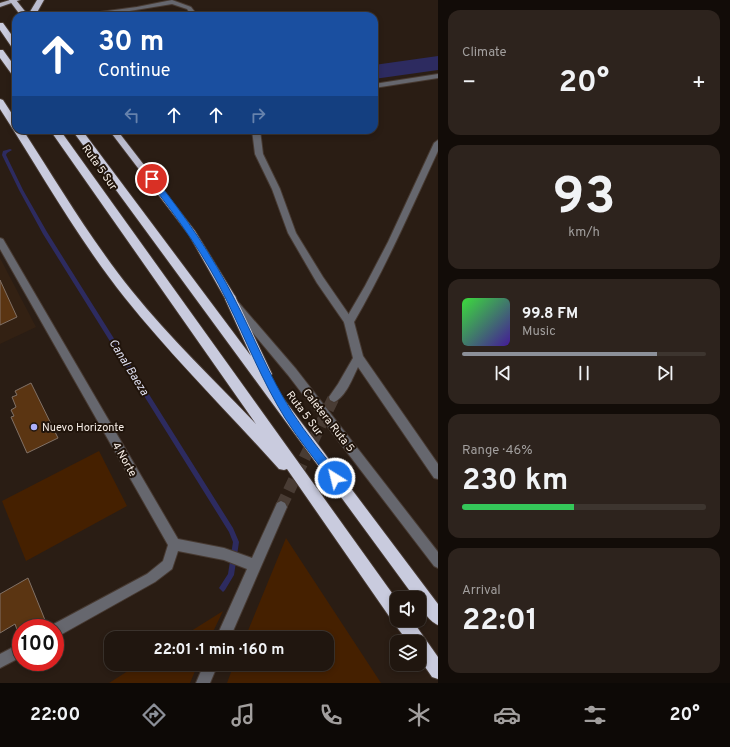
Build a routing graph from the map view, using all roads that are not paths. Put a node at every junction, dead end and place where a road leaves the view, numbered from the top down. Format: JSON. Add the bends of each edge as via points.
{"nodes":[{"id":1,"x":14,"y":0,"type":"edge"},
{"id":2,"x":41,"y":0,"type":"edge"},
{"id":3,"x":0,"y":5,"type":"edge"},
{"id":4,"x":22,"y":12,"type":"edge"},
{"id":5,"x":32,"y":12,"type":"edge"},
{"id":6,"x":115,"y":12,"type":"edge"},
{"id":7,"x":192,"y":12,"type":"edge"},
{"id":8,"x":0,"y":26,"type":"edge"},
{"id":9,"x":12,"y":42,"type":"edge"},
{"id":10,"x":0,"y":52,"type":"edge"},
{"id":11,"x":12,"y":68,"type":"edge"},
{"id":12,"x":438,"y":76,"type":"edge"},
{"id":13,"x":378,"y":85,"type":"edge"},
{"id":14,"x":0,"y":102,"type":"edge"},
{"id":15,"x":12,"y":121,"type":"edge"},
{"id":16,"x":21,"y":134,"type":"edge"},
{"id":17,"x":58,"y":134,"type":"edge"},
{"id":18,"x":80,"y":134,"type":"edge"},
{"id":19,"x":116,"y":134,"type":"edge"},
{"id":20,"x":257,"y":134,"type":"edge"},
{"id":21,"x":438,"y":143,"type":"edge"},
{"id":22,"x":0,"y":241,"type":"edge"},
{"id":23,"x":231,"y":299,"type":"junction"},
{"id":24,"x":349,"y":322,"type":"junction"},
{"id":25,"x":358,"y":358,"type":"junction"},
{"id":26,"x":334,"y":397,"type":"tunnel mouth"},
{"id":27,"x":289,"y":415,"type":"junction"},
{"id":28,"x":438,"y":474,"type":"edge"},
{"id":29,"x":281,"y":507,"type":"tunnel mouth"},
{"id":30,"x":324,"y":510,"type":"junction"},
{"id":31,"x":174,"y":544,"type":"junction"},
{"id":32,"x":438,"y":562,"type":"edge"},
{"id":33,"x":249,"y":563,"type":"junction"},
{"id":34,"x":390,"y":603,"type":"edge"},
{"id":35,"x":438,"y":617,"type":"edge"},
{"id":36,"x":64,"y":626,"type":"edge"},
{"id":37,"x":225,"y":631,"type":"edge"},
{"id":38,"x":426,"y":654,"type":"edge"},
{"id":39,"x":12,"y":655,"type":"edge"},
{"id":40,"x":0,"y":661,"type":"edge"},
{"id":41,"x":208,"y":671,"type":"edge"},
{"id":42,"x":438,"y":671,"type":"edge"},
{"id":43,"x":203,"y":683,"type":"edge"}],
"edges":[{"from":1,"to":3,"type":"main road"},
{"from":1,"to":4,"type":"highway"},
{"from":2,"to":5,"type":"highway"},
{"from":6,"to":7,"type":"street","via":[[172,2],[189,8]]},
{"from":8,"to":9,"type":"highway"},
{"from":10,"to":11,"type":"highway"},
{"from":12,"to":13,"type":"street"},
{"from":14,"to":15,"type":"highway"},
{"from":16,"to":30,"type":"highway","via":[[102,259],[128,294]]},
{"from":17,"to":30,"type":"highway","name":"Ruta 5 Sur"},
{"from":18,"to":27,"type":"highway","name":"Ruta 5 Sur"},
{"from":19,"to":23,"type":"highway","via":[[192,232]]},
{"from":20,"to":24,"type":"street","via":[[257,149],[276,189],[292,233]]},
{"from":21,"to":24,"type":"street","via":[[392,242]]},
{"from":22,"to":31,"type":"street","name":"4 Norte"},
{"from":23,"to":27,"type":"highway","via":[[259,361]]},
{"from":23,"to":32,"type":"street","name":"Caletera Ruta 5","via":[[292,372]]},
{"from":24,"to":25,"type":"street"},
{"from":25,"to":26,"type":"street"},
{"from":25,"to":28,"type":"street"},
{"from":27,"to":35,"type":"highway","name":"Ruta 5 Sur"},
{"from":29,"to":33,"type":"street"},
{"from":30,"to":34,"type":"highway","name":"Ruta 5 Sur"},
{"from":31,"to":33,"type":"street","via":[[224,554]]},
{"from":31,"to":36,"type":"street","via":[[168,565],[151,578]]},
{"from":33,"to":37,"type":"street"},
{"from":38,"to":42,"type":"highway"},
{"from":39,"to":40,"type":"street"},
{"from":41,"to":43,"type":"street"}]}
